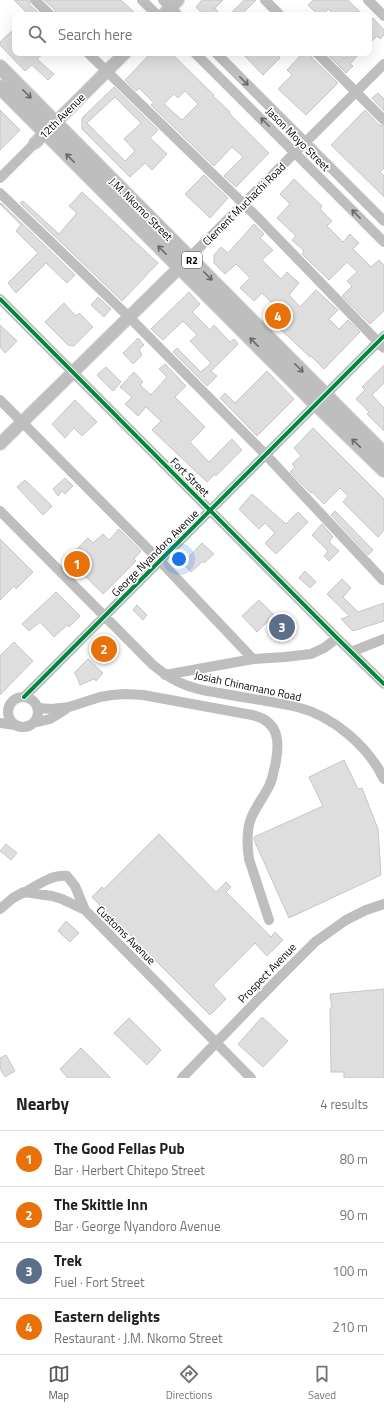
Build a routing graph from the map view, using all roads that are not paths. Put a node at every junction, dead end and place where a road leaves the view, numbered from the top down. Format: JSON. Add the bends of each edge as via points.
{"nodes":[{"id":1,"x":36,"y":0,"type":"edge"},
{"id":2,"x":142,"y":0,"type":"edge"},
{"id":3,"x":265,"y":0,"type":"edge"},
{"id":4,"x":368,"y":0,"type":"edge"},
{"id":5,"x":47,"y":12,"type":"edge"},
{"id":6,"x":154,"y":12,"type":"edge"},
{"id":7,"x":277,"y":12,"type":"edge"},
{"id":8,"x":384,"y":16,"type":"edge"},
{"id":9,"x":91,"y":56,"type":"edge"},
{"id":10,"x":122,"y":56,"type":"edge"},
{"id":11,"x":198,"y":56,"type":"edge"},
{"id":12,"x":219,"y":56,"type":"edge"},
{"id":13,"x":321,"y":56,"type":"edge"},
{"id":14,"x":384,"y":64,"type":"edge"},
{"id":15,"x":0,"y":67,"type":"edge"},
{"id":16,"x":106,"y":72,"type":"junction"},
{"id":17,"x":0,"y":87,"type":"edge"},
{"id":18,"x":356,"y":92,"type":"junction"},
{"id":19,"x":384,"y":120,"type":"edge"},
{"id":20,"x":56,"y":123,"type":"junction"},
{"id":21,"x":45,"y":133,"type":"junction"},
{"id":22,"x":305,"y":142,"type":"junction"},
{"id":23,"x":34,"y":144,"type":"joint"},
{"id":24,"x":295,"y":153,"type":"junction"},
{"id":25,"x":0,"y":178,"type":"edge"},
{"id":26,"x":0,"y":193,"type":"edge"},
{"id":27,"x":243,"y":204,"type":"junction"},
{"id":28,"x":384,"y":221,"type":"edge"},
{"id":29,"x":384,"y":242,"type":"edge"},
{"id":30,"x":184,"y":262,"type":"junction"},
{"id":31,"x":0,"y":299,"type":"edge"},
{"id":32,"x":129,"y":317,"type":"junction"},
{"id":33,"x":382,"y":342,"type":"edge"},
{"id":34,"x":73,"y":372,"type":"junction"},
{"id":35,"x":0,"y":400,"type":"edge"},
{"id":36,"x":321,"y":400,"type":"junction"},
{"id":37,"x":22,"y":422,"type":"junction"},
{"id":38,"x":0,"y":444,"type":"edge"},
{"id":39,"x":384,"y":454,"type":"edge"},
{"id":40,"x":266,"y":455,"type":"junction"},
{"id":41,"x":384,"y":470,"type":"edge"},
{"id":42,"x":210,"y":510,"type":"junction"},
{"id":43,"x":0,"y":511,"type":"edge"},
{"id":44,"x":160,"y":561,"type":"junction"},
{"id":45,"x":383,"y":580,"type":"dead end"},
{"id":46,"x":105,"y":616,"type":"junction"},
{"id":47,"x":337,"y":638,"type":"junction"},
{"id":48,"x":384,"y":639,"type":"edge"},
{"id":49,"x":351,"y":652,"type":"junction"},
{"id":50,"x":253,"y":659,"type":"junction"},
{"id":51,"x":165,"y":675,"type":"junction"},
{"id":52,"x":41,"y":680,"type":"junction"},
{"id":53,"x":384,"y":684,"type":"edge"},
{"id":54,"x":24,"y":697,"type":"junction"},
{"id":55,"x":5,"y":706,"type":"edge"},
{"id":56,"x":37,"y":706,"type":"junction"},
{"id":57,"x":70,"y":707,"type":"junction"},
{"id":58,"x":33,"y":723,"type":"junction"},
{"id":59,"x":0,"y":724,"type":"edge"},
{"id":60,"x":15,"y":725,"type":"junction"},
{"id":61,"x":384,"y":779,"type":"edge"},
{"id":62,"x":24,"y":892,"type":"junction"},
{"id":63,"x":0,"y":900,"type":"edge"},
{"id":64,"x":384,"y":904,"type":"edge"},
{"id":65,"x":0,"y":909,"type":"edge"},
{"id":66,"x":85,"y":910,"type":"junction"},
{"id":67,"x":269,"y":920,"type":"dead end"},
{"id":68,"x":216,"y":1043,"type":"junction"},
{"id":69,"x":182,"y":1078,"type":"edge"},
{"id":70,"x":251,"y":1078,"type":"edge"}],
"edges":[{"from":1,"to":5,"type":"street"},
{"from":2,"to":6,"type":"street"},
{"from":3,"to":7,"type":"street"},
{"from":4,"to":8,"type":"street"},
{"from":9,"to":16,"type":"street"},
{"from":10,"to":16,"type":"main road","name":"12th Avenue"},
{"from":24,"to":11,"type":"street","name":"Jason Moyo Street","one_way":true},
{"from":12,"to":22,"type":"street","name":"Jason Moyo Street","one_way":true},
{"from":13,"to":18,"type":"street"},
{"from":14,"to":18,"type":"street","name":"Clement Muchachi Road"},
{"from":15,"to":20,"type":"highway","name":"J.M. Nkomo Street","number":"R2","one_way":true},
{"from":16,"to":20,"type":"main road","name":"12th Avenue"},
{"from":16,"to":27,"type":"street"},
{"from":17,"to":21,"type":"highway","name":"J.M. Nkomo Street","number":"R2"},
{"from":18,"to":19,"type":"street"},
{"from":18,"to":22,"type":"street","name":"Clement Muchachi Road"},
{"from":20,"to":21,"type":"main road","name":"12th Avenue"},
{"from":20,"to":30,"type":"highway","name":"J.M. Nkomo Street","number":"R2"},
{"from":21,"to":23,"type":"main road","name":"12th Avenue"},
{"from":30,"to":21,"type":"highway","name":"J.M. Nkomo Street","number":"R2","one_way":true},
{"from":22,"to":24,"type":"street","name":"Clement Muchachi Road"},
{"from":22,"to":28,"type":"street","name":"Jason Moyo Street"},
{"from":23,"to":25,"type":"street","name":"12th Avenue"},
{"from":24,"to":27,"type":"street","name":"Clement Muchachi Road"},
{"from":29,"to":24,"type":"street","name":"Jason Moyo Street","one_way":true},
{"from":26,"to":32,"type":"street"},
{"from":27,"to":30,"type":"street","name":"Clement Muchachi Road"},
{"from":27,"to":33,"type":"street"},
{"from":30,"to":32,"type":"main road","name":"Clement Muchachi Road"},
{"from":30,"to":36,"type":"highway","name":"J.M. Nkomo Street","number":"R2"},
{"from":31,"to":34,"type":"street","name":"Fort Street"},
{"from":32,"to":34,"type":"main road","name":"Clement Muchachi Road"},
{"from":32,"to":40,"type":"street"},
{"from":33,"to":36,"type":"street","name":"George Nyandoro Avenue"},
{"from":34,"to":37,"type":"main road","name":"Clement Muchachi Road"},
{"from":34,"to":42,"type":"street","name":"Fort Street"},
{"from":35,"to":37,"type":"street"},
{"from":36,"to":39,"type":"highway","name":"J.M. Nkomo Street","number":"R2"},
{"from":36,"to":40,"type":"street","name":"George Nyandoro Avenue"},
{"from":41,"to":36,"type":"highway","name":"J.M. Nkomo Street","number":"R2","one_way":true},
{"from":37,"to":38,"type":"main road","name":"Clement Muchachi Road"},
{"from":37,"to":44,"type":"street"},
{"from":40,"to":42,"type":"street","name":"George Nyandoro Avenue"},
{"from":40,"to":45,"type":"street"},
{"from":42,"to":44,"type":"street","name":"George Nyandoro Avenue"},
{"from":42,"to":47,"type":"street","name":"Fort Street"},
{"from":43,"to":46,"type":"street","name":"Josiah Chinamano Road"},
{"from":44,"to":46,"type":"street","name":"George Nyandoro Avenue"},
{"from":44,"to":50,"type":"street"},
{"from":46,"to":51,"type":"street","name":"Josiah Chinamano Road"},
{"from":46,"to":52,"type":"street","name":"George Nyandoro Avenue"},
{"from":47,"to":49,"type":"street","name":"Fort Street"},
{"from":47,"to":50,"type":"street","via":[[311,654]]},
{"from":48,"to":49,"type":"street"},
{"from":49,"to":53,"type":"street","name":"Fort Street"},
{"from":50,"to":51,"type":"street"},
{"from":51,"to":61,"type":"street","name":"Josiah Chinamano Road","via":[[197,689],[298,708],[316,714],[347,733],[363,748],[378,766]]},
{"from":52,"to":54,"type":"street","name":"George Nyandoro Avenue"},
{"from":52,"to":56,"type":"street"},
{"from":54,"to":55,"type":"street"},
{"from":54,"to":56,"type":"street"},
{"from":55,"to":60,"type":"street","via":[[8,716]]},
{"from":56,"to":57,"type":"street","via":[[52,709]]},
{"from":56,"to":58,"type":"street","via":[[38,714]]},
{"from":57,"to":58,"type":"street","via":[[50,719]]},
{"from":57,"to":67,"type":"street","via":[[100,697],[143,695],[259,716],[270,723],[278,738],[278,750],[270,783],[252,816],[247,850]]},
{"from":58,"to":60,"type":"street","via":[[21,727]]},
{"from":59,"to":60,"type":"street"},
{"from":62,"to":63,"type":"street"},
{"from":62,"to":65,"type":"street"},
{"from":62,"to":66,"type":"street","name":"Customs Avenue","via":[[52,896]]},
{"from":62,"to":66,"type":"street","via":[[52,878],[67,876],[75,886]]},
{"from":64,"to":68,"type":"street","name":"Prospect Avenue","via":[[346,920],[315,942]]},
{"from":66,"to":68,"type":"street","name":"Customs Avenue"},
{"from":68,"to":69,"type":"street","name":"Prospect Avenue"},
{"from":68,"to":70,"type":"street","name":"Customs Avenue"}]}
